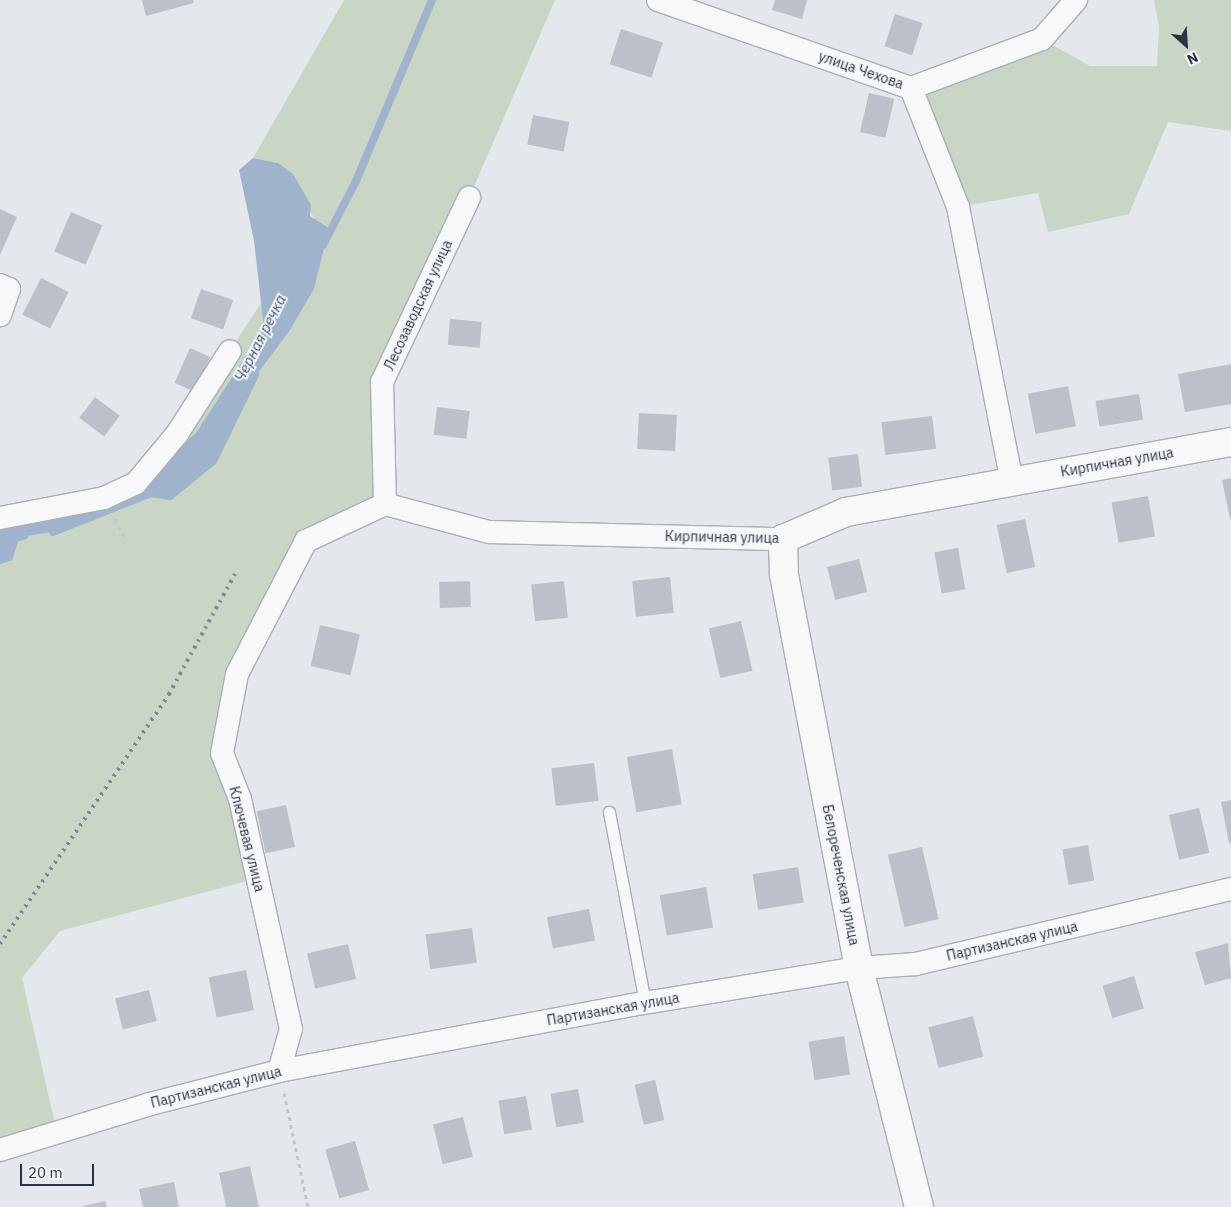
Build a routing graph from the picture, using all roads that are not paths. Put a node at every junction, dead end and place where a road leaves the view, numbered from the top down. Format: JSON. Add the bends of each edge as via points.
{"nodes":[{"id":1,"x":658,"y":0,"type":"edge"},
{"id":2,"x":1076,"y":0,"type":"edge"},
{"id":3,"x":911,"y":88,"type":"junction"},
{"id":4,"x":469,"y":198,"type":"dead end"},
{"id":5,"x":0,"y":286,"type":"edge"},
{"id":6,"x":0,"y":315,"type":"edge"},
{"id":7,"x":230,"y":352,"type":"dead end"},
{"id":8,"x":1231,"y":442,"type":"edge"},
{"id":9,"x":1012,"y":481,"type":"junction"},
{"id":10,"x":385,"y":504,"type":"junction"},
{"id":11,"x":0,"y":518,"type":"edge"},
{"id":12,"x":783,"y":539,"type":"junction"},
{"id":13,"x":609,"y":812,"type":"dead end"},
{"id":14,"x":1231,"y":889,"type":"edge"},
{"id":15,"x":859,"y":968,"type":"junction"},
{"id":16,"x":645,"y":1003,"type":"junction"},
{"id":17,"x":280,"y":1071,"type":"junction"},
{"id":18,"x":0,"y":1150,"type":"edge"},
{"id":19,"x":919,"y":1207,"type":"edge"}],
"edges":[{"from":1,"to":3,"type":"street","name":"улица Чехова"},
{"from":2,"to":3,"type":"street","name":"улица Чехова","via":[[1042,39]]},
{"from":3,"to":9,"type":"street","via":[[958,207]]},
{"from":4,"to":10,"type":"street","name":"Лесозаводская улица","via":[[382,382]]},
{"from":5,"to":6,"type":"street","via":[[9,289]]},
{"from":7,"to":11,"type":"street","via":[[177,434],[136,483],[104,498]]},
{"from":8,"to":9,"type":"street","name":"Кирпичная улица"},
{"from":9,"to":12,"type":"street","name":"Кирпичная улица","via":[[846,512]]},
{"from":10,"to":12,"type":"street","name":"Кирпичная улица","via":[[490,532]]},
{"from":10,"to":17,"type":"street","name":"Ключевая улица","via":[[306,541],[237,674],[222,753],[240,799],[291,1030]]},
{"from":12,"to":15,"type":"street","name":"Белореченская улица","via":[[784,573]]},
{"from":13,"to":16,"type":"lane"},
{"from":14,"to":15,"type":"street","name":"Партизанская улица","via":[[916,964]]},
{"from":15,"to":16,"type":"street","name":"Партизанская улица"},
{"from":15,"to":19,"type":"street","name":"Белореченская улица"},
{"from":16,"to":17,"type":"street","name":"Партизанская улица"},
{"from":17,"to":18,"type":"street","name":"Партизанская улица","via":[[150,1104]]}]}
